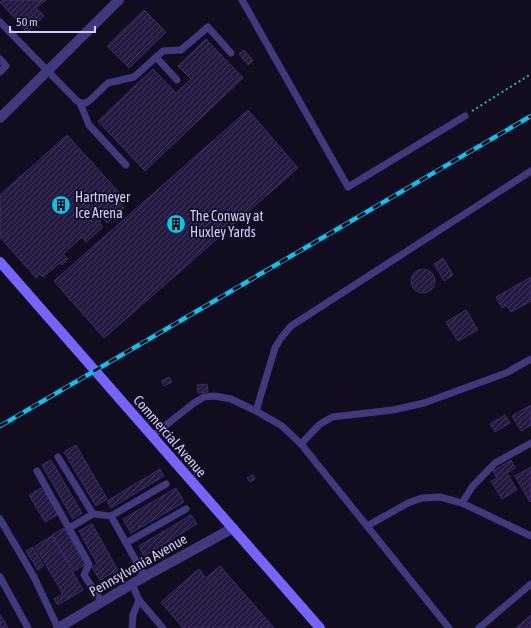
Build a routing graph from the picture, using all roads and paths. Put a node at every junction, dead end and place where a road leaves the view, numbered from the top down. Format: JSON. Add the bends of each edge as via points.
{"nodes":[{"id":1,"x":119,"y":0,"type":"edge"},
{"id":2,"x":242,"y":0,"type":"edge"},
{"id":3,"x":0,"y":22,"type":"edge"},
{"id":4,"x":231,"y":53,"type":"dead end"},
{"id":5,"x":156,"y":57,"type":"junction"},
{"id":6,"x":0,"y":59,"type":"edge"},
{"id":7,"x":48,"y":70,"type":"junction"},
{"id":8,"x":0,"y":72,"type":"edge"},
{"id":9,"x":531,"y":74,"type":"edge"},
{"id":10,"x":177,"y":80,"type":"dead end"},
{"id":11,"x":80,"y":103,"type":"junction"},
{"id":12,"x":465,"y":116,"type":"joint"},
{"id":13,"x":0,"y":118,"type":"edge"},
{"id":14,"x":126,"y":165,"type":"dead end"},
{"id":15,"x":531,"y":171,"type":"edge"},
{"id":16,"x":0,"y":262,"type":"edge"},
{"id":17,"x":531,"y":359,"type":"edge"},
{"id":18,"x":256,"y":411,"type":"junction"},
{"id":19,"x":152,"y":436,"type":"junction"},
{"id":20,"x":531,"y":443,"type":"edge"},
{"id":21,"x":301,"y":444,"type":"junction"},
{"id":22,"x":58,"y":458,"type":"dead end"},
{"id":23,"x":37,"y":471,"type":"dead end"},
{"id":24,"x":166,"y":484,"type":"dead end"},
{"id":25,"x":462,"y":503,"type":"junction"},
{"id":26,"x":186,"y":509,"type":"dead end"},
{"id":27,"x":93,"y":514,"type":"junction"},
{"id":28,"x":111,"y":516,"type":"junction"},
{"id":29,"x":0,"y":519,"type":"edge"},
{"id":30,"x":367,"y":526,"type":"junction"},
{"id":31,"x":69,"y":528,"type":"junction"},
{"id":32,"x":232,"y":528,"type":"junction"},
{"id":33,"x":531,"y":536,"type":"edge"},
{"id":34,"x":126,"y":543,"type":"junction"},
{"id":35,"x":145,"y":577,"type":"junction"},
{"id":36,"x":0,"y":579,"type":"edge"},
{"id":37,"x":132,"y":584,"type":"junction"},
{"id":38,"x":531,"y":584,"type":"edge"},
{"id":39,"x":139,"y":600,"type":"junction"},
{"id":40,"x":102,"y":602,"type":"junction"},
{"id":41,"x":28,"y":628,"type":"edge"},
{"id":42,"x":58,"y":628,"type":"edge"},
{"id":43,"x":132,"y":628,"type":"edge"},
{"id":44,"x":163,"y":628,"type":"edge"},
{"id":45,"x":320,"y":628,"type":"edge"},
{"id":46,"x":449,"y":628,"type":"edge"},
{"id":47,"x":480,"y":628,"type":"edge"}],
"edges":[{"from":1,"to":7,"type":"street"},
{"from":2,"to":12,"type":"lane","via":[[348,187]]},
{"from":3,"to":7,"type":"lane"},
{"from":4,"to":5,"type":"lane","via":[[208,27],[181,50],[162,51]]},
{"from":5,"to":10,"type":"lane"},
{"from":5,"to":11,"type":"lane","via":[[134,76],[108,83],[89,101]]},
{"from":6,"to":8,"type":"lane","via":[[6,66]]},
{"from":7,"to":11,"type":"lane"},
{"from":7,"to":13,"type":"street"},
{"from":9,"to":12,"type":"path"},
{"from":11,"to":14,"type":"lane","via":[[89,125]]},
{"from":15,"to":18,"type":"lane","via":[[291,326],[275,348]]},
{"from":16,"to":19,"type":"street","name":"Commercial Avenue"},
{"from":17,"to":21,"type":"lane","via":[[506,373],[424,403],[393,410],[332,417],[319,425]]},
{"from":18,"to":19,"type":"lane","via":[[231,399],[204,397]]},
{"from":18,"to":21,"type":"lane","via":[[282,426]]},
{"from":19,"to":32,"type":"street","name":"Commercial Avenue"},
{"from":20,"to":25,"type":"lane","via":[[495,463],[472,487]]},
{"from":21,"to":30,"type":"lane"},
{"from":22,"to":27,"type":"lane"},
{"from":23,"to":31,"type":"lane"},
{"from":24,"to":28,"type":"lane"},
{"from":25,"to":30,"type":"lane","via":[[440,497],[422,498]]},
{"from":25,"to":33,"type":"lane"},
{"from":26,"to":34,"type":"lane"},
{"from":27,"to":28,"type":"lane"},
{"from":27,"to":31,"type":"lane"},
{"from":28,"to":34,"type":"lane"},
{"from":29,"to":42,"type":"lane","via":[[34,577]]},
{"from":30,"to":46,"type":"lane"},
{"from":31,"to":40,"type":"lane","via":[[89,564],[84,575]]},
{"from":32,"to":35,"type":"street","name":"Pennsylvania Avenue"},
{"from":32,"to":45,"type":"street","name":"Commercial Avenue"},
{"from":34,"to":35,"type":"lane"},
{"from":35,"to":37,"type":"street","name":"Pennsylvania Avenue"},
{"from":36,"to":41,"type":"lane"},
{"from":37,"to":39,"type":"lane"},
{"from":37,"to":40,"type":"street","name":"Pennsylvania Avenue"},
{"from":38,"to":47,"type":"lane"},
{"from":39,"to":43,"type":"lane","via":[[133,615]]},
{"from":39,"to":44,"type":"lane"},
{"from":40,"to":42,"type":"street","name":"Pennsylvania Avenue"}]}
